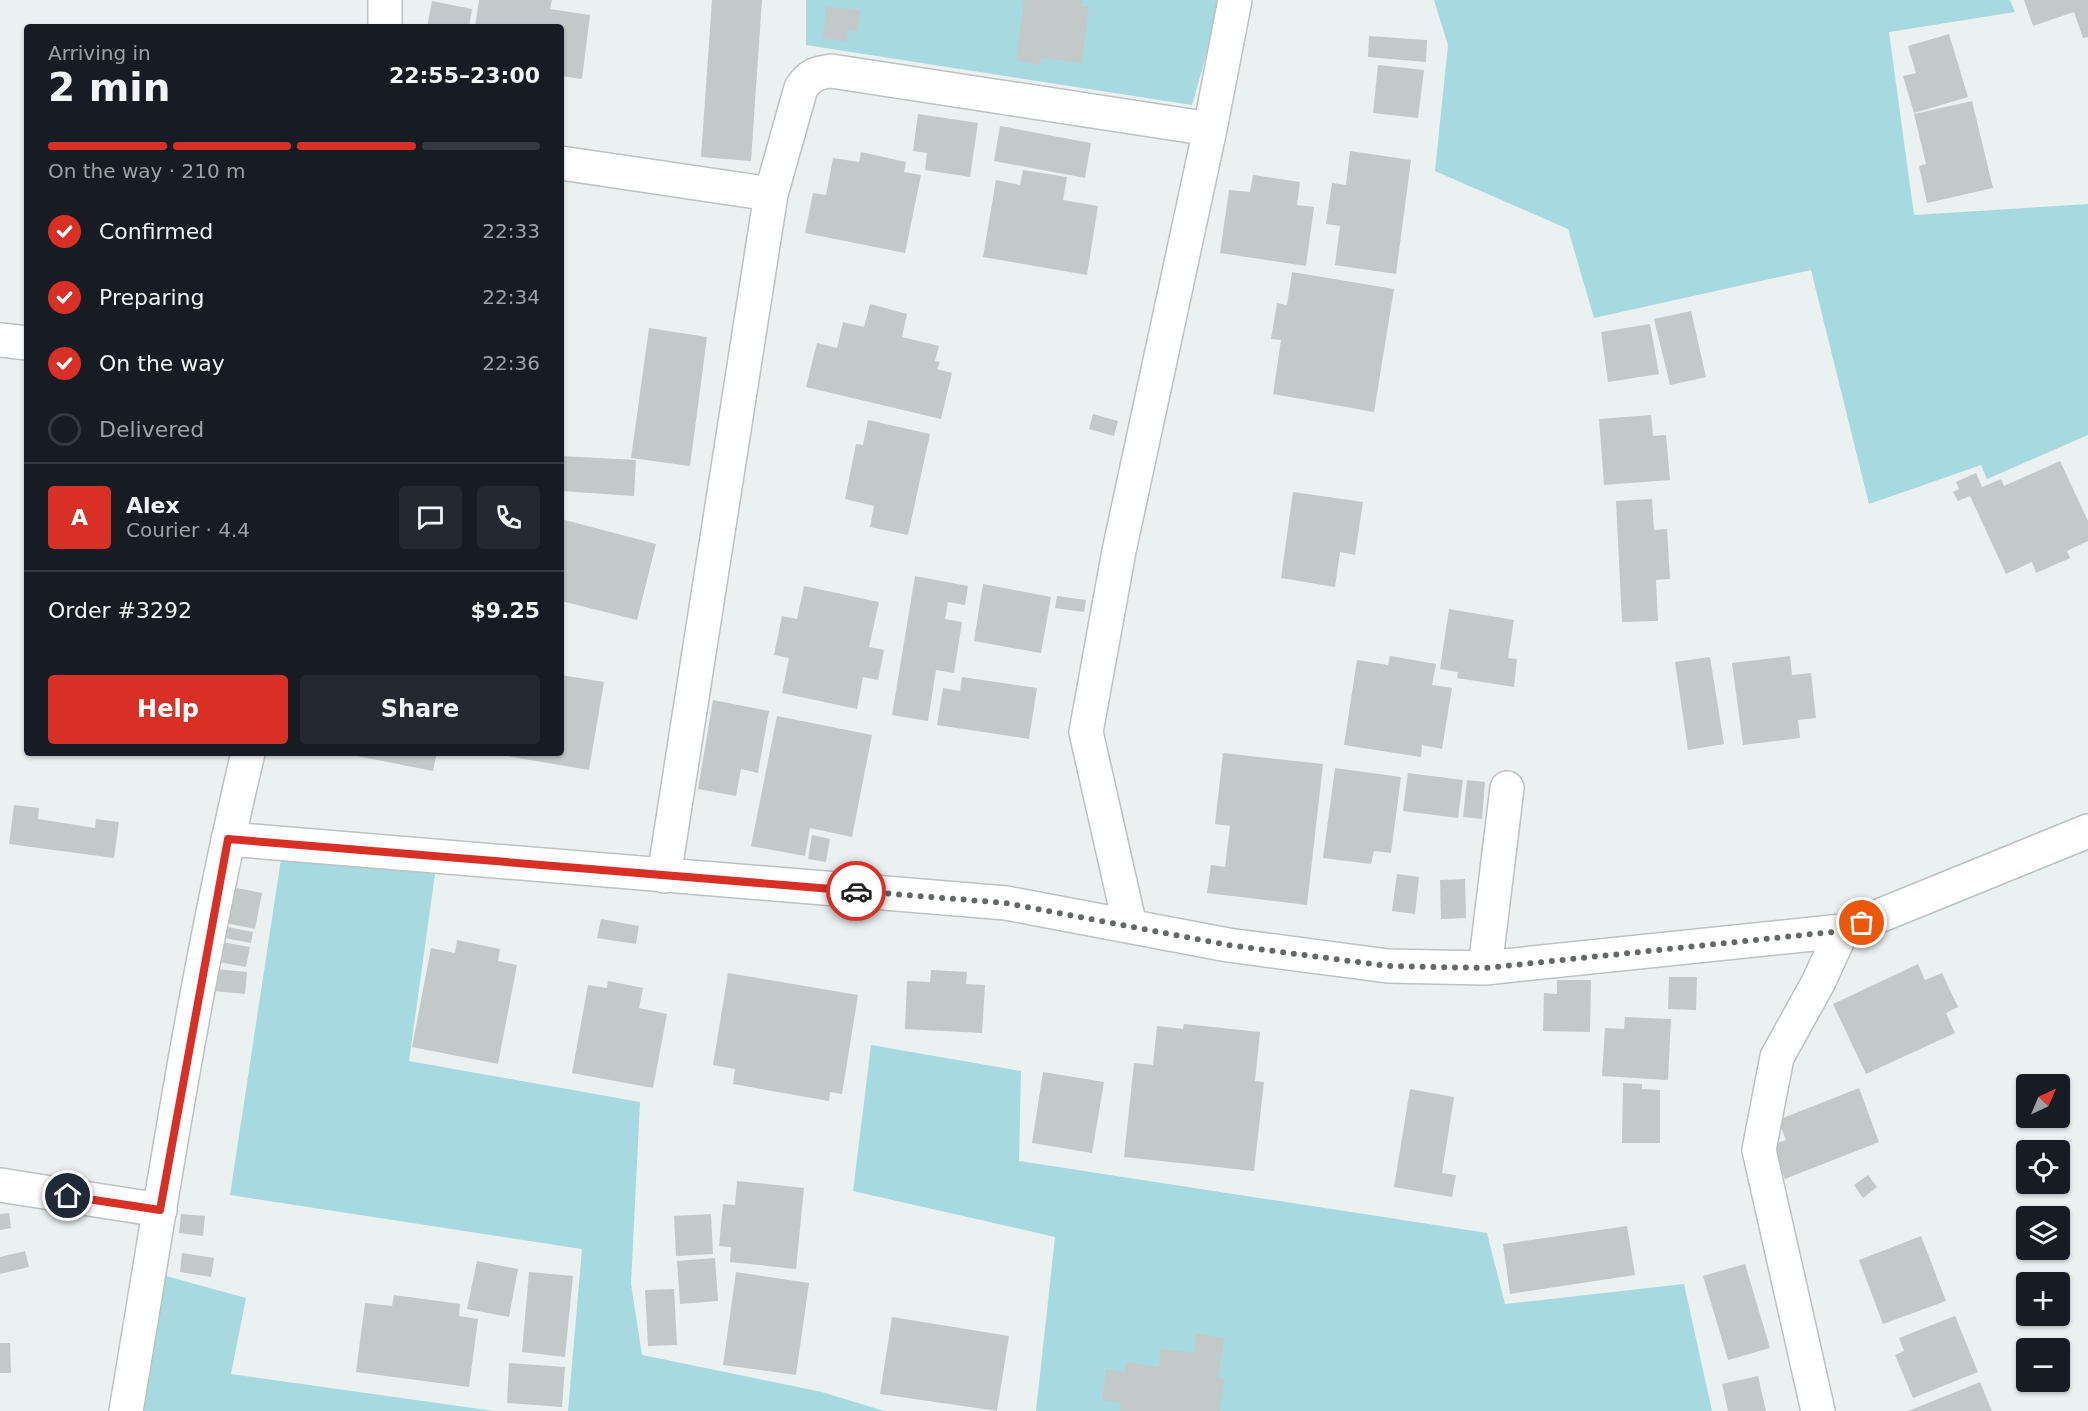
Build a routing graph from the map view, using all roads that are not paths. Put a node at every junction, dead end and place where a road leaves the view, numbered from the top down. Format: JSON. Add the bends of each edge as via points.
{"nodes":[{"id":1,"x":385,"y":0,"type":"edge"},
{"id":2,"x":1235,"y":0,"type":"edge"},
{"id":3,"x":385,"y":24,"type":"edge"},
{"id":4,"x":1210,"y":129,"type":"junction"},
{"id":5,"x":564,"y":163,"type":"edge"},
{"id":6,"x":771,"y":194,"type":"junction"},
{"id":7,"x":0,"y":340,"type":"edge"},
{"id":8,"x":24,"y":343,"type":"edge"},
{"id":9,"x":247,"y":756,"type":"edge"},
{"id":10,"x":1507,"y":788,"type":"dead end"},
{"id":11,"x":2088,"y":831,"type":"edge"},
{"id":12,"x":228,"y":839,"type":"junction"},
{"id":13,"x":664,"y":876,"type":"junction"},
{"id":14,"x":1130,"y":926,"type":"junction"},
{"id":15,"x":1842,"y":931,"type":"junction"},
{"id":16,"x":1485,"y":968,"type":"junction"},
{"id":17,"x":0,"y":1185,"type":"edge"},
{"id":18,"x":160,"y":1210,"type":"junction"},
{"id":19,"x":126,"y":1411,"type":"edge"},
{"id":20,"x":1818,"y":1411,"type":"edge"}],
"edges":[{"from":1,"to":3,"type":"street"},
{"from":2,"to":4,"type":"street"},
{"from":4,"to":6,"type":"street","via":[[831,71],[815,73],[801,88]]},
{"from":4,"to":14,"type":"street","via":[[1119,551],[1086,732]]},
{"from":5,"to":6,"type":"street"},
{"from":6,"to":13,"type":"street"},
{"from":7,"to":8,"type":"street"},
{"from":9,"to":12,"type":"street"},
{"from":10,"to":16,"type":"street"},
{"from":11,"to":15,"type":"street"},
{"from":12,"to":13,"type":"street"},
{"from":12,"to":18,"type":"street"},
{"from":13,"to":14,"type":"street","via":[[1006,903]]},
{"from":14,"to":16,"type":"street","via":[[1228,945],[1388,966]]},
{"from":15,"to":16,"type":"street"},
{"from":15,"to":20,"type":"street","via":[[1777,1057],[1759,1150]]},
{"from":17,"to":18,"type":"street"},
{"from":18,"to":19,"type":"street"}]}
